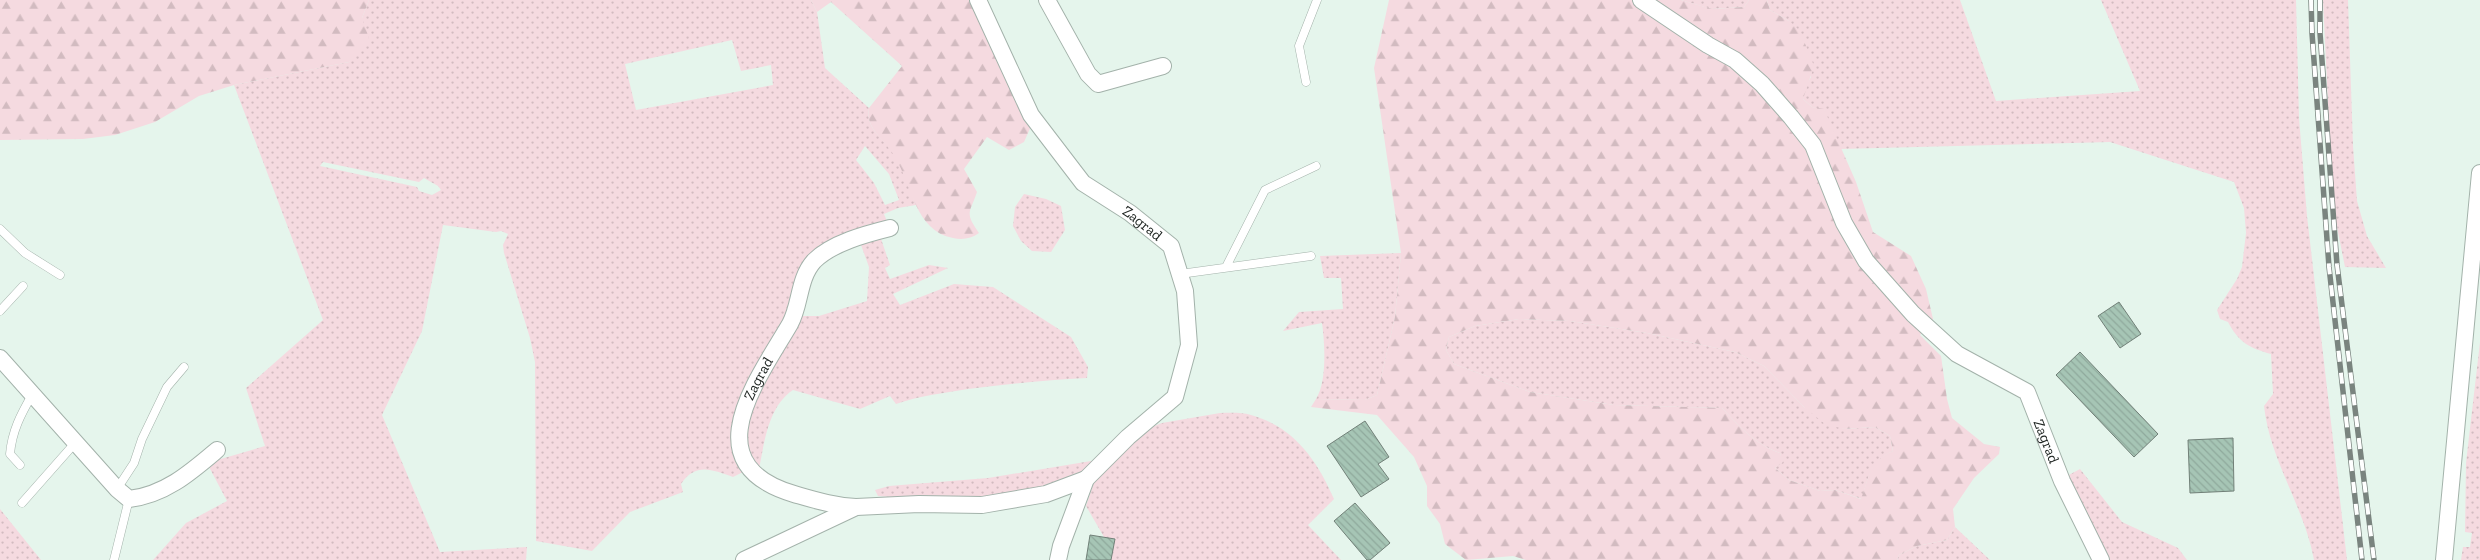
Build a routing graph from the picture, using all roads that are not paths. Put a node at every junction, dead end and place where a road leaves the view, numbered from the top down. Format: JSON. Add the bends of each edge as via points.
{"nodes":[{"id":1,"x":978,"y":0,"type":"edge"},
{"id":2,"x":1047,"y":0,"type":"edge"},
{"id":3,"x":1317,"y":0,"type":"edge"},
{"id":4,"x":1641,"y":0,"type":"edge"},
{"id":5,"x":1163,"y":66,"type":"dead end"},
{"id":6,"x":1306,"y":82,"type":"dead end"},
{"id":7,"x":1316,"y":166,"type":"dead end"},
{"id":8,"x":2480,"y":173,"type":"edge"},
{"id":9,"x":890,"y":228,"type":"dead end"},
{"id":10,"x":0,"y":229,"type":"edge"},
{"id":11,"x":1311,"y":256,"type":"dead end"},
{"id":12,"x":1226,"y":268,"type":"junction"},
{"id":13,"x":1180,"y":274,"type":"junction"},
{"id":14,"x":60,"y":275,"type":"dead end"},
{"id":15,"x":23,"y":286,"type":"dead end"},
{"id":16,"x":0,"y":311,"type":"edge"},
{"id":17,"x":0,"y":358,"type":"edge"},
{"id":18,"x":184,"y":367,"type":"dead end"},
{"id":19,"x":32,"y":395,"type":"junction"},
{"id":20,"x":75,"y":443,"type":"junction"},
{"id":21,"x":217,"y":450,"type":"dead end"},
{"id":22,"x":20,"y":465,"type":"dead end"},
{"id":23,"x":1086,"y":479,"type":"junction"},
{"id":24,"x":123,"y":494,"type":"junction"},
{"id":25,"x":22,"y":503,"type":"dead end"},
{"id":26,"x":856,"y":507,"type":"junction"},
{"id":27,"x":114,"y":560,"type":"edge"},
{"id":28,"x":744,"y":560,"type":"edge"},
{"id":29,"x":1058,"y":560,"type":"edge"},
{"id":30,"x":2101,"y":560,"type":"edge"},
{"id":31,"x":2444,"y":560,"type":"edge"}],
"edges":[{"from":1,"to":13,"type":"street","name":"Zagrad","via":[[1031,115],[1055,149],[1083,183],[1130,213],[1171,246]]},
{"from":2,"to":5,"type":"street","via":[[1088,74],[1098,84]]},
{"from":3,"to":6,"type":"lane","via":[[1299,46]]},
{"from":4,"to":30,"type":"street","name":"Zagrad","via":[[1708,46],[1735,60],[1762,84],[1813,145],[1844,223],[1866,261],[1913,314],[1957,354],[2027,392],[2062,481]]},
{"from":7,"to":12,"type":"lane","via":[[1265,190]]},
{"from":8,"to":31,"type":"street"},
{"from":9,"to":26,"type":"street","name":"Zagrad","via":[[836,247],[815,261],[804,277],[795,314],[745,405],[740,425],[738,444],[742,457],[760,479],[781,490],[835,506]]},
{"from":10,"to":14,"type":"lane","via":[[25,253]]},
{"from":11,"to":12,"type":"lane"},
{"from":12,"to":13,"type":"lane"},
{"from":13,"to":23,"type":"street","name":"Zagrad","via":[[1185,291],[1189,345],[1175,397]]},
{"from":15,"to":16,"type":"lane"},
{"from":17,"to":19,"type":"street"},
{"from":18,"to":24,"type":"lane","via":[[166,387],[142,438]]},
{"from":19,"to":20,"type":"street"},
{"from":19,"to":22,"type":"lane","via":[[11,440],[10,454]]},
{"from":20,"to":24,"type":"street"},
{"from":20,"to":25,"type":"lane"},
{"from":21,"to":24,"type":"street","via":[[180,481],[145,497]]},
{"from":23,"to":26,"type":"street","name":"Zagrad","via":[[1046,494],[982,505]]},
{"from":23,"to":29,"type":"street","name":"Zagrad"},
{"from":24,"to":27,"type":"lane"},
{"from":26,"to":28,"type":"street","name":"Zagrad"}]}
